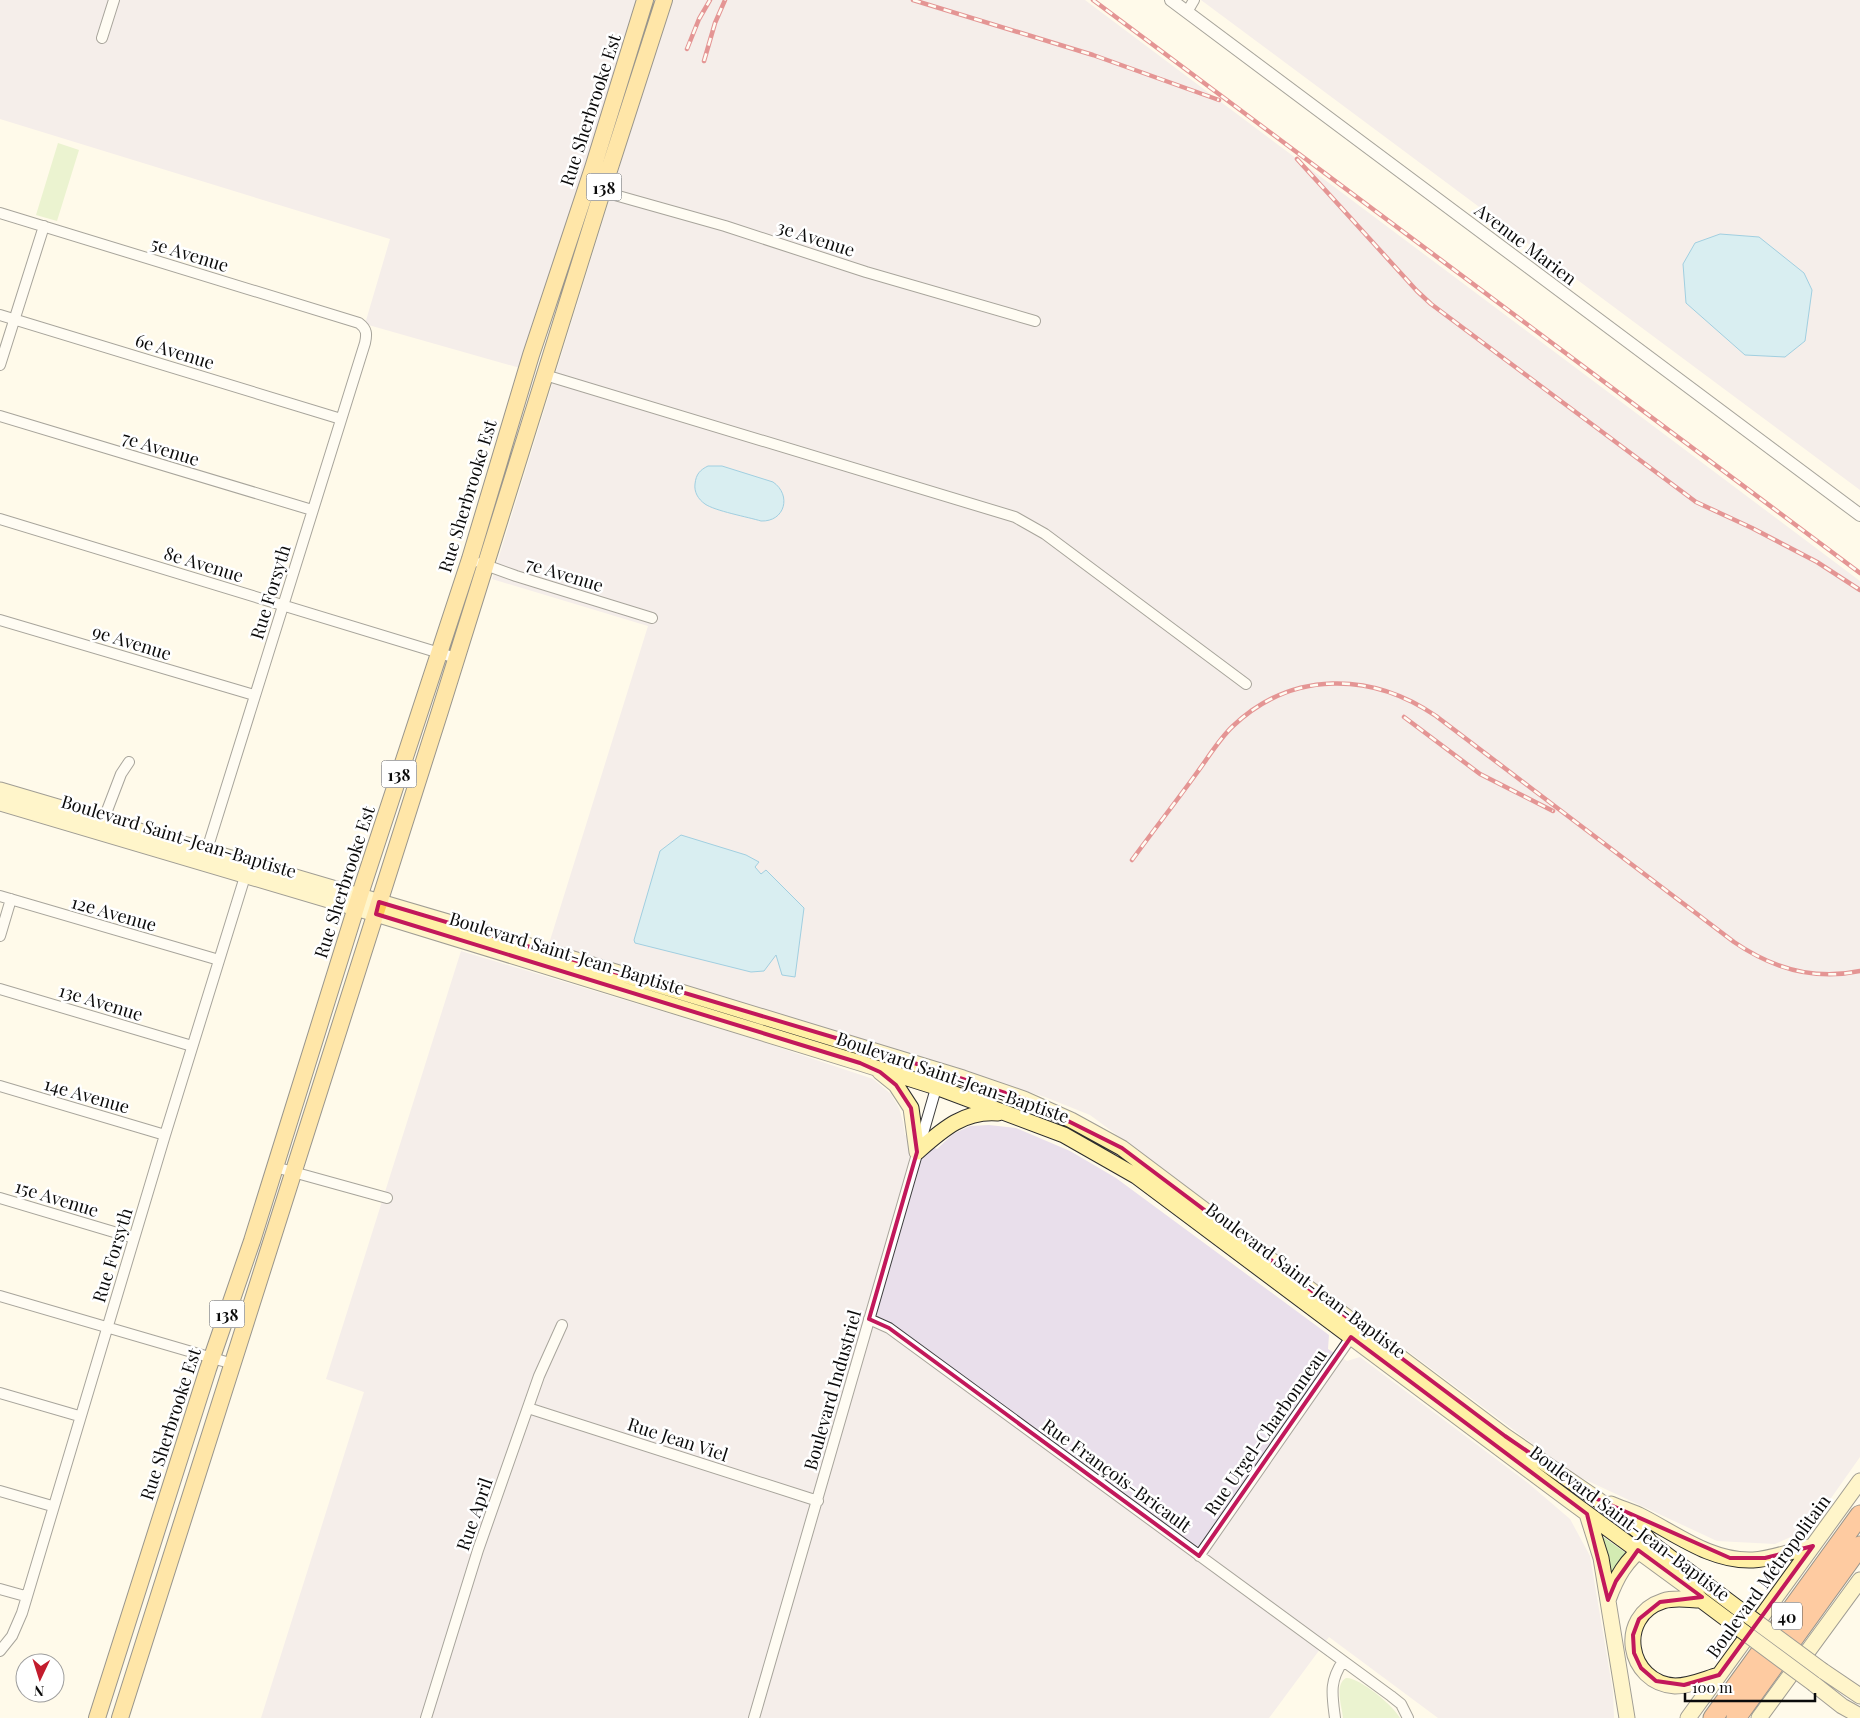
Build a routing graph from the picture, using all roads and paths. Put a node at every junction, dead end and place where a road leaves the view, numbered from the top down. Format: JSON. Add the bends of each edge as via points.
{"nodes":[{"id":1,"x":114,"y":0,"type":"edge"},
{"id":2,"x":645,"y":0,"type":"edge"},
{"id":3,"x":664,"y":0,"type":"edge"},
{"id":4,"x":1171,"y":0,"type":"edge"},
{"id":5,"x":1194,"y":0,"type":"edge"},
{"id":6,"x":1187,"y":12,"type":"junction"},
{"id":7,"x":102,"y":38,"type":"dead end"},
{"id":8,"x":594,"y":190,"type":"junction"},
{"id":9,"x":0,"y":213,"type":"edge"},
{"id":10,"x":44,"y":226,"type":"junction"},
{"id":11,"x":0,"y":315,"type":"edge"},
{"id":12,"x":14,"y":319,"type":"junction"},
{"id":13,"x":1035,"y":321,"type":"dead end"},
{"id":14,"x":366,"y":331,"type":"joint"},
{"id":15,"x":0,"y":365,"type":"edge"},
{"id":16,"x":527,"y":370,"type":"junction"},
{"id":17,"x":545,"y":375,"type":"junction"},
{"id":18,"x":0,"y":416,"type":"edge"},
{"id":19,"x":341,"y":419,"type":"junction"},
{"id":20,"x":497,"y":467,"type":"junction"},
{"id":21,"x":514,"y":473,"type":"junction"},
{"id":22,"x":485,"y":508,"type":"junction"},
{"id":23,"x":312,"y":510,"type":"junction"},
{"id":24,"x":502,"y":511,"type":"junction"},
{"id":25,"x":1860,"y":515,"type":"edge"},
{"id":26,"x":0,"y":519,"type":"edge"},
{"id":27,"x":478,"y":562,"type":"junction"},
{"id":28,"x":282,"y":605,"type":"junction"},
{"id":29,"x":652,"y":618,"type":"dead end"},
{"id":30,"x":0,"y":620,"type":"edge"},
{"id":31,"x":440,"y":652,"type":"junction"},
{"id":32,"x":456,"y":658,"type":"junction"},
{"id":33,"x":1246,"y":684,"type":"dead end"},
{"id":34,"x":254,"y":696,"type":"junction"},
{"id":35,"x":129,"y":762,"type":"dead end"},
{"id":36,"x":403,"y":763,"type":"junction"},
{"id":37,"x":422,"y":770,"type":"junction"},
{"id":38,"x":0,"y":790,"type":"edge"},
{"id":39,"x":0,"y":803,"type":"edge"},
{"id":40,"x":100,"y":826,"type":"junction"},
{"id":41,"x":205,"y":858,"type":"junction"},
{"id":42,"x":247,"y":870,"type":"junction"},
{"id":43,"x":0,"y":896,"type":"edge"},
{"id":44,"x":11,"y":899,"type":"junction"},
{"id":45,"x":357,"y":902,"type":"junction"},
{"id":46,"x":377,"y":908,"type":"junction"},
{"id":47,"x":0,"y":936,"type":"edge"},
{"id":48,"x":550,"y":952,"type":"junction"},
{"id":49,"x":219,"y":960,"type":"junction"},
{"id":50,"x":591,"y":964,"type":"junction"},
{"id":51,"x":546,"y":967,"type":"junction"},
{"id":52,"x":587,"y":979,"type":"junction"},
{"id":53,"x":0,"y":989,"type":"edge"},
{"id":54,"x":745,"y":1020,"type":"junction"},
{"id":55,"x":192,"y":1046,"type":"junction"},
{"id":56,"x":860,"y":1063,"type":"junction"},
{"id":57,"x":306,"y":1071,"type":"junction"},
{"id":58,"x":941,"y":1071,"type":"junction"},
{"id":59,"x":324,"y":1077,"type":"junction"},
{"id":60,"x":0,"y":1086,"type":"edge"},
{"id":61,"x":936,"y":1087,"type":"junction"},
{"id":62,"x":1016,"y":1116,"type":"junction"},
{"id":63,"x":165,"y":1135,"type":"junction"},
{"id":64,"x":917,"y":1152,"type":"junction"},
{"id":65,"x":275,"y":1167,"type":"junction"},
{"id":66,"x":294,"y":1172,"type":"junction"},
{"id":67,"x":0,"y":1198,"type":"edge"},
{"id":68,"x":387,"y":1198,"type":"dead end"},
{"id":69,"x":134,"y":1238,"type":"junction"},
{"id":70,"x":252,"y":1241,"type":"junction"},
{"id":71,"x":270,"y":1247,"type":"junction"},
{"id":72,"x":0,"y":1296,"type":"edge"},
{"id":73,"x":233,"y":1297,"type":"junction"},
{"id":74,"x":252,"y":1303,"type":"junction"},
{"id":75,"x":869,"y":1319,"type":"junction"},
{"id":76,"x":562,"y":1325,"type":"dead end"},
{"id":77,"x":107,"y":1327,"type":"junction"},
{"id":78,"x":1355,"y":1332,"type":"junction"},
{"id":79,"x":212,"y":1358,"type":"junction"},
{"id":80,"x":233,"y":1364,"type":"junction"},
{"id":81,"x":0,"y":1393,"type":"edge"},
{"id":82,"x":528,"y":1408,"type":"junction"},
{"id":83,"x":79,"y":1416,"type":"junction"},
{"id":84,"x":1860,"y":1481,"type":"edge"},
{"id":85,"x":0,"y":1490,"type":"edge"},
{"id":86,"x":1597,"y":1499,"type":"junction"},
{"id":87,"x":818,"y":1501,"type":"junction"},
{"id":88,"x":52,"y":1506,"type":"junction"},
{"id":89,"x":1587,"y":1514,"type":"junction"},
{"id":90,"x":1860,"y":1514,"type":"edge"},
{"id":91,"x":1813,"y":1546,"type":"junction"},
{"id":92,"x":1860,"y":1546,"type":"edge"},
{"id":93,"x":1645,"y":1547,"type":"junction"},
{"id":94,"x":1199,"y":1556,"type":"junction"},
{"id":95,"x":1860,"y":1580,"type":"edge"},
{"id":96,"x":139,"y":1587,"type":"junction"},
{"id":97,"x":0,"y":1589,"type":"edge"},
{"id":98,"x":160,"y":1593,"type":"junction"},
{"id":99,"x":25,"y":1596,"type":"junction"},
{"id":100,"x":1608,"y":1600,"type":"junction"},
{"id":101,"x":1701,"y":1600,"type":"junction"},
{"id":102,"x":2,"y":1649,"type":"edge"},
{"id":103,"x":0,"y":1658,"type":"edge"},
{"id":104,"x":1343,"y":1662,"type":"junction"},
{"id":105,"x":115,"y":1663,"type":"junction"},
{"id":106,"x":136,"y":1670,"type":"junction"},
{"id":107,"x":1719,"y":1674,"type":"junction"},
{"id":108,"x":1782,"y":1684,"type":"junction"},
{"id":109,"x":1860,"y":1696,"type":"edge"},
{"id":110,"x":1845,"y":1712,"type":"edge"},
{"id":111,"x":1860,"y":1716,"type":"edge"},
{"id":112,"x":97,"y":1718,"type":"edge"},
{"id":113,"x":120,"y":1718,"type":"edge"},
{"id":114,"x":426,"y":1718,"type":"edge"},
{"id":115,"x":754,"y":1718,"type":"edge"},
{"id":116,"x":1335,"y":1718,"type":"edge"},
{"id":117,"x":1408,"y":1718,"type":"edge"},
{"id":118,"x":1627,"y":1718,"type":"edge"},
{"id":119,"x":1688,"y":1718,"type":"edge"},
{"id":120,"x":1713,"y":1718,"type":"edge"},
{"id":121,"x":1736,"y":1718,"type":"edge"},
{"id":122,"x":1758,"y":1718,"type":"edge"},
{"id":123,"x":1772,"y":1718,"type":"edge"}],
"edges":[{"from":1,"to":7,"type":"street"},
{"from":2,"to":8,"type":"main road","name":"Rue Sherbrooke Est","number":"138"},
{"from":3,"to":8,"type":"main road","name":"Rue Sherbrooke Est","number":"138"},
{"from":4,"to":6,"type":"street","name":"Avenue Marien"},
{"from":5,"to":6,"type":"street"},
{"from":6,"to":25,"type":"street","name":"Avenue Marien"},
{"from":8,"to":13,"type":"street","name":"3e Avenue","via":[[725,226],[866,272]]},
{"from":8,"to":16,"type":"main road","name":"Rue Sherbrooke Est","number":"138"},
{"from":8,"to":17,"type":"main road","name":"Rue Sherbrooke Est","number":"138"},
{"from":9,"to":10,"type":"street","name":"5e Avenue"},
{"from":10,"to":12,"type":"street"},
{"from":10,"to":14,"type":"street","name":"5e Avenue","via":[[359,323]]},
{"from":11,"to":12,"type":"street","name":"6e Avenue"},
{"from":12,"to":15,"type":"street"},
{"from":12,"to":19,"type":"street","name":"6e Avenue"},
{"from":14,"to":19,"type":"street","name":"Rue Forsyth"},
{"from":16,"to":17,"type":"main road"},
{"from":16,"to":20,"type":"main road","name":"Rue Sherbrooke Est","number":"138"},
{"from":17,"to":21,"type":"main road","name":"Rue Sherbrooke Est","number":"138"},
{"from":17,"to":33,"type":"street","via":[[1014,516],[1045,534]]},
{"from":18,"to":23,"type":"street","name":"7e Avenue"},
{"from":19,"to":23,"type":"street","name":"Rue Forsyth"},
{"from":20,"to":21,"type":"main road"},
{"from":20,"to":22,"type":"main road","name":"Rue Sherbrooke Est","number":"138"},
{"from":21,"to":24,"type":"main road","name":"Rue Sherbrooke Est","number":"138"},
{"from":22,"to":24,"type":"main road"},
{"from":22,"to":27,"type":"main road","name":"Rue Sherbrooke Est","number":"138"},
{"from":23,"to":28,"type":"street","name":"Rue Forsyth"},
{"from":24,"to":27,"type":"main road","name":"Rue Sherbrooke Est","number":"138"},
{"from":26,"to":28,"type":"street","name":"8e Avenue"},
{"from":27,"to":29,"type":"street","name":"7e Avenue"},
{"from":27,"to":31,"type":"main road","name":"Rue Sherbrooke Est","number":"138"},
{"from":27,"to":32,"type":"main road","name":"Rue Sherbrooke Est","number":"138"},
{"from":28,"to":31,"type":"street","name":"8e Avenue"},
{"from":28,"to":34,"type":"street","name":"Rue Forsyth"},
{"from":30,"to":34,"type":"street","name":"9e Avenue"},
{"from":31,"to":32,"type":"street","name":"8e Avenue"},
{"from":31,"to":36,"type":"main road","name":"Rue Sherbrooke Est","number":"138"},
{"from":32,"to":37,"type":"main road","name":"Rue Sherbrooke Est","number":"138"},
{"from":34,"to":41,"type":"street","name":"Rue Forsyth"},
{"from":35,"to":40,"type":"street"},
{"from":36,"to":37,"type":"main road"},
{"from":36,"to":45,"type":"main road","name":"Rue Sherbrooke Est","number":"138"},
{"from":37,"to":46,"type":"main road","name":"Rue Sherbrooke Est","number":"138"},
{"from":38,"to":40,"type":"main road","name":"Boulevard Saint-Jean-Baptiste"},
{"from":39,"to":40,"type":"main road","name":"Boulevard Saint-Jean-Baptiste"},
{"from":40,"to":41,"type":"main road","name":"Boulevard Saint-Jean-Baptiste"},
{"from":41,"to":42,"type":"main road","name":"Boulevard Saint-Jean-Baptiste"},
{"from":42,"to":45,"type":"main road","name":"Boulevard Saint-Jean-Baptiste"},
{"from":42,"to":49,"type":"street","name":"Rue Forsyth"},
{"from":43,"to":44,"type":"street","name":"12e Avenue"},
{"from":44,"to":47,"type":"street"},
{"from":44,"to":49,"type":"street","name":"12e Avenue"},
{"from":45,"to":46,"type":"main road","name":"Boulevard Saint-Jean-Baptiste"},
{"from":45,"to":57,"type":"main road","name":"Rue Sherbrooke Est","number":"138"},
{"from":46,"to":48,"type":"main road","name":"Boulevard Saint-Jean-Baptiste"},
{"from":46,"to":51,"type":"main road","name":"Boulevard Saint-Jean-Baptiste"},
{"from":46,"to":59,"type":"main road","name":"Rue Sherbrooke Est","number":"138"},
{"from":48,"to":50,"type":"main road","name":"Boulevard Saint-Jean-Baptiste"},
{"from":48,"to":51,"type":"main road"},
{"from":49,"to":55,"type":"street","name":"Rue Forsyth"},
{"from":50,"to":52,"type":"main road"},
{"from":50,"to":54,"type":"main road","name":"Boulevard Saint-Jean-Baptiste"},
{"from":51,"to":52,"type":"main road","name":"Boulevard Saint-Jean-Baptiste"},
{"from":52,"to":54,"type":"main road","name":"Boulevard Saint-Jean-Baptiste"},
{"from":53,"to":55,"type":"street","name":"13e Avenue"},
{"from":54,"to":56,"type":"main road","name":"Boulevard Saint-Jean-Baptiste"},
{"from":54,"to":58,"type":"main road","name":"Boulevard Saint-Jean-Baptiste","via":[[856,1044]]},
{"from":55,"to":63,"type":"street","name":"Rue Forsyth"},
{"from":56,"to":61,"type":"main road","name":"Boulevard Saint-Jean-Baptiste"},
{"from":56,"to":64,"type":"main road","via":[[880,1072],[896,1085],[911,1108]]},
{"from":57,"to":59,"type":"main road"},
{"from":57,"to":65,"type":"main road","name":"Rue Sherbrooke Est","number":"138"},
{"from":58,"to":61,"type":"street","name":"Boulevard Industriel"},
{"from":58,"to":78,"type":"main road","name":"Boulevard Saint-Jean-Baptiste","via":[[1024,1099],[1122,1148]]},
{"from":59,"to":66,"type":"main road","name":"Rue Sherbrooke Est","number":"138"},
{"from":60,"to":63,"type":"street","name":"14e Avenue"},
{"from":61,"to":62,"type":"main road","name":"Boulevard Saint-Jean-Baptiste"},
{"from":61,"to":64,"type":"street","name":"Boulevard Industriel"},
{"from":62,"to":64,"type":"main road","via":[[976,1114],[958,1120],[942,1129]]},
{"from":62,"to":78,"type":"main road","name":"Boulevard Saint-Jean-Baptiste","via":[[1064,1135],[1136,1176]]},
{"from":63,"to":69,"type":"street","name":"Rue Forsyth"},
{"from":64,"to":75,"type":"street","name":"Boulevard Industriel"},
{"from":65,"to":66,"type":"street"},
{"from":65,"to":70,"type":"main road","name":"Rue Sherbrooke Est","number":"138"},
{"from":66,"to":68,"type":"street"},
{"from":66,"to":71,"type":"main road","name":"Rue Sherbrooke Est","number":"138"},
{"from":67,"to":69,"type":"street","name":"15e Avenue"},
{"from":69,"to":77,"type":"street","name":"Rue Forsyth"},
{"from":70,"to":71,"type":"main road"},
{"from":70,"to":73,"type":"main road","name":"Rue Sherbrooke Est","number":"138"},
{"from":71,"to":74,"type":"main road","name":"Rue Sherbrooke Est","number":"138"},
{"from":72,"to":77,"type":"street"},
{"from":73,"to":74,"type":"main road"},
{"from":73,"to":79,"type":"main road","name":"Rue Sherbrooke Est","number":"138"},
{"from":74,"to":80,"type":"main road","name":"Rue Sherbrooke Est","number":"138"},
{"from":75,"to":87,"type":"street","name":"Boulevard Industriel"},
{"from":75,"to":94,"type":"street","name":"Rue François-Bricault","via":[[889,1328]]},
{"from":76,"to":82,"type":"street","name":"Rue April"},
{"from":77,"to":79,"type":"street"},
{"from":77,"to":83,"type":"street","name":"Rue Forsyth"},
{"from":78,"to":86,"type":"main road","name":"Boulevard Saint-Jean-Baptiste"},
{"from":78,"to":89,"type":"main road","name":"Boulevard Saint-Jean-Baptiste"},
{"from":78,"to":94,"type":"street","name":"Rue Urgel-Charbonneau"},
{"from":79,"to":80,"type":"street"},
{"from":79,"to":96,"type":"main road","name":"Rue Sherbrooke Est","number":"138"},
{"from":80,"to":98,"type":"main road","name":"Rue Sherbrooke Est","number":"138"},
{"from":81,"to":83,"type":"street"},
{"from":82,"to":87,"type":"street","name":"Rue Jean Viel"},
{"from":82,"to":114,"type":"street","name":"Rue April","via":[[478,1550]]},
{"from":83,"to":88,"type":"street","name":"Rue Forsyth"},
{"from":84,"to":91,"type":"main road","name":"Boulevard Métropolitain"},
{"from":85,"to":88,"type":"street"},
{"from":86,"to":91,"type":"main road","via":[[1637,1514],[1694,1545],[1730,1558],[1765,1558]]},
{"from":86,"to":93,"type":"main road","name":"Boulevard Saint-Jean-Baptiste","via":[[1646,1536]]},
{"from":87,"to":115,"type":"street","name":"Boulevard Industriel"},
{"from":88,"to":99,"type":"street","name":"Rue Forsyth"},
{"from":89,"to":93,"type":"main road","name":"Boulevard Saint-Jean-Baptiste"},
{"from":89,"to":100,"type":"main road","via":[[1599,1552]]},
{"from":90,"to":120,"type":"highway","number":"40"},
{"from":91,"to":107,"type":"main road","name":"Boulevard Métropolitain"},
{"from":92,"to":121,"type":"highway","number":"40"},
{"from":93,"to":100,"type":"main road","via":[[1632,1556],[1620,1573]]},
{"from":93,"to":101,"type":"main road","name":"Boulevard Saint-Jean-Baptiste"},
{"from":93,"to":109,"type":"main road","name":"Boulevard Saint-Jean-Baptiste","bridge":true,"via":[[1739,1608]]},
{"from":94,"to":104,"type":"street","name":"Rue François-Bricault"},
{"from":95,"to":108,"type":"main road"},
{"from":96,"to":98,"type":"main road"},
{"from":96,"to":105,"type":"main road","name":"Rue Sherbrooke Est","number":"138"},
{"from":97,"to":99,"type":"street"},
{"from":98,"to":106,"type":"main road","name":"Rue Sherbrooke Est","number":"138"},
{"from":99,"to":102,"type":"street","name":"Rue Forsyth","via":[[18,1624]]},
{"from":100,"to":118,"type":"main road"},
{"from":101,"to":107,"type":"main road","via":[[1670,1599],[1646,1610],[1634,1630],[1634,1653],[1646,1673],[1667,1684],[1684,1685]]},
{"from":101,"to":110,"type":"main road","name":"Boulevard Saint-Jean-Baptiste","bridge":true,"via":[[1814,1684]]},
{"from":102,"to":103,"type":"street","name":"Rue Forsyth"},
{"from":104,"to":116,"type":"street","via":[[1332,1687]]},
{"from":104,"to":117,"type":"street","name":"Rue François-Bricault","via":[[1401,1704]]},
{"from":105,"to":106,"type":"main road"},
{"from":105,"to":112,"type":"main road","name":"Rue Sherbrooke Est","number":"138"},
{"from":106,"to":113,"type":"main road","name":"Rue Sherbrooke Est","number":"138"},
{"from":107,"to":119,"type":"main road","name":"Boulevard Métropolitain"},
{"from":108,"to":122,"type":"main road"},
{"from":108,"to":123,"type":"main road"},
{"from":110,"to":111,"type":"main road","name":"Boulevard Saint-Jean-Baptiste"}]}
